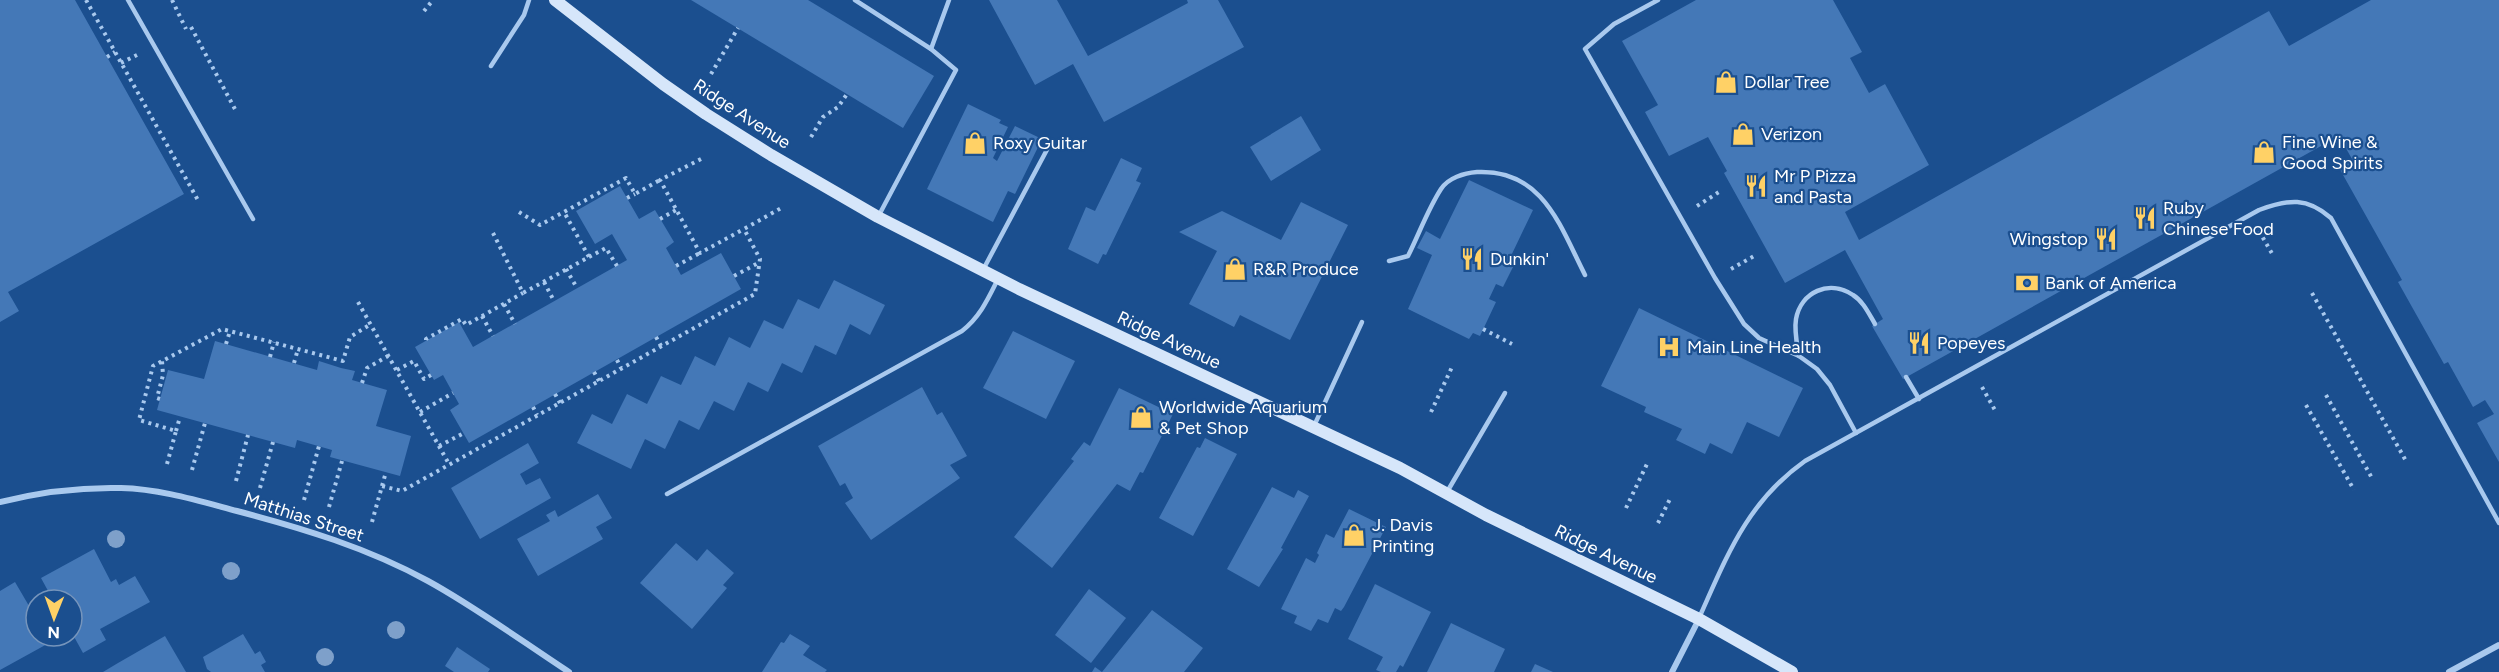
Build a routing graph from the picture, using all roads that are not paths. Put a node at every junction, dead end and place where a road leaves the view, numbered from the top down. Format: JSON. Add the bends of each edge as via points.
{"nodes":[{"id":1,"x":128,"y":0,"type":"edge"},
{"id":2,"x":529,"y":0,"type":"edge"},
{"id":3,"x":555,"y":0,"type":"edge"},
{"id":4,"x":855,"y":0,"type":"edge"},
{"id":5,"x":949,"y":0,"type":"edge"},
{"id":6,"x":1658,"y":0,"type":"edge"},
{"id":7,"x":931,"y":49,"type":"junction"},
{"id":8,"x":491,"y":66,"type":"dead end"},
{"id":9,"x":1050,"y":144,"type":"dead end"},
{"id":10,"x":878,"y":217,"type":"junction"},
{"id":11,"x":253,"y":219,"type":"dead end"},
{"id":12,"x":1389,"y":261,"type":"dead end"},
{"id":13,"x":983,"y":271,"type":"junction"},
{"id":14,"x":1585,"y":275,"type":"dead end"},
{"id":15,"x":998,"y":279,"type":"junction"},
{"id":16,"x":1362,"y":322,"type":"dead end"},
{"id":17,"x":1875,"y":324,"type":"dead end"},
{"id":18,"x":1799,"y":356,"type":"junction"},
{"id":19,"x":1906,"y":377,"type":"dead end"},
{"id":20,"x":1504,"y":393,"type":"dead end"},
{"id":21,"x":1919,"y":399,"type":"junction"},
{"id":22,"x":1313,"y":428,"type":"junction"},
{"id":23,"x":1856,"y":434,"type":"junction"},
{"id":24,"x":1447,"y":493,"type":"junction"},
{"id":25,"x":667,"y":494,"type":"dead end"},
{"id":26,"x":0,"y":502,"type":"edge"},
{"id":27,"x":2499,"y":523,"type":"edge"},
{"id":28,"x":1699,"y":619,"type":"junction"},
{"id":29,"x":2499,"y":645,"type":"edge"},
{"id":30,"x":569,"y":672,"type":"edge"},
{"id":31,"x":1671,"y":672,"type":"edge"},
{"id":32,"x":1792,"y":672,"type":"edge"},
{"id":33,"x":2449,"y":672,"type":"edge"}],
"edges":[{"from":1,"to":11,"type":"lane"},
{"from":2,"to":8,"type":"lane","via":[[524,15]]},
{"from":3,"to":10,"type":"main road","name":"Ridge Avenue","via":[[706,114]]},
{"from":4,"to":7,"type":"lane"},
{"from":5,"to":7,"type":"lane"},
{"from":6,"to":18,"type":"lane","via":[[1614,24],[1585,49],[1744,324],[1759,338]]},
{"from":7,"to":10,"type":"lane","via":[[956,70]]},
{"from":9,"to":13,"type":"lane"},
{"from":10,"to":13,"type":"main road","name":"Ridge Avenue"},
{"from":12,"to":14,"type":"lane","via":[[1408,256],[1442,188],[1456,177],[1488,171],[1527,184],[1542,196]]},
{"from":13,"to":15,"type":"main road","name":"Ridge Avenue"},
{"from":15,"to":22,"type":"main road","name":"Ridge Avenue"},
{"from":15,"to":25,"type":"lane","via":[[974,322],[962,332]]},
{"from":16,"to":22,"type":"lane"},
{"from":17,"to":18,"type":"lane","via":[[1853,295],[1831,288],[1818,290],[1799,307],[1795,327]]},
{"from":18,"to":23,"type":"lane","via":[[1817,369],[1830,386]]},
{"from":19,"to":21,"type":"lane"},
{"from":20,"to":24,"type":"lane"},
{"from":21,"to":23,"type":"lane"},
{"from":21,"to":27,"type":"lane","via":[[2250,215],[2278,203],[2299,201],[2317,206],[2331,218]]},
{"from":22,"to":24,"type":"main road","name":"Ridge Avenue"},
{"from":23,"to":28,"type":"lane","via":[[1805,461],[1769,490],[1734,541]]},
{"from":24,"to":28,"type":"main road","name":"Ridge Avenue"},
{"from":26,"to":30,"type":"street","name":"Matthias Street","via":[[75,489],[123,488],[169,494],[280,522],[387,560],[429,581]]},
{"from":28,"to":31,"type":"street"},
{"from":28,"to":32,"type":"main road","name":"Ridge Avenue"},
{"from":29,"to":33,"type":"street"}]}
